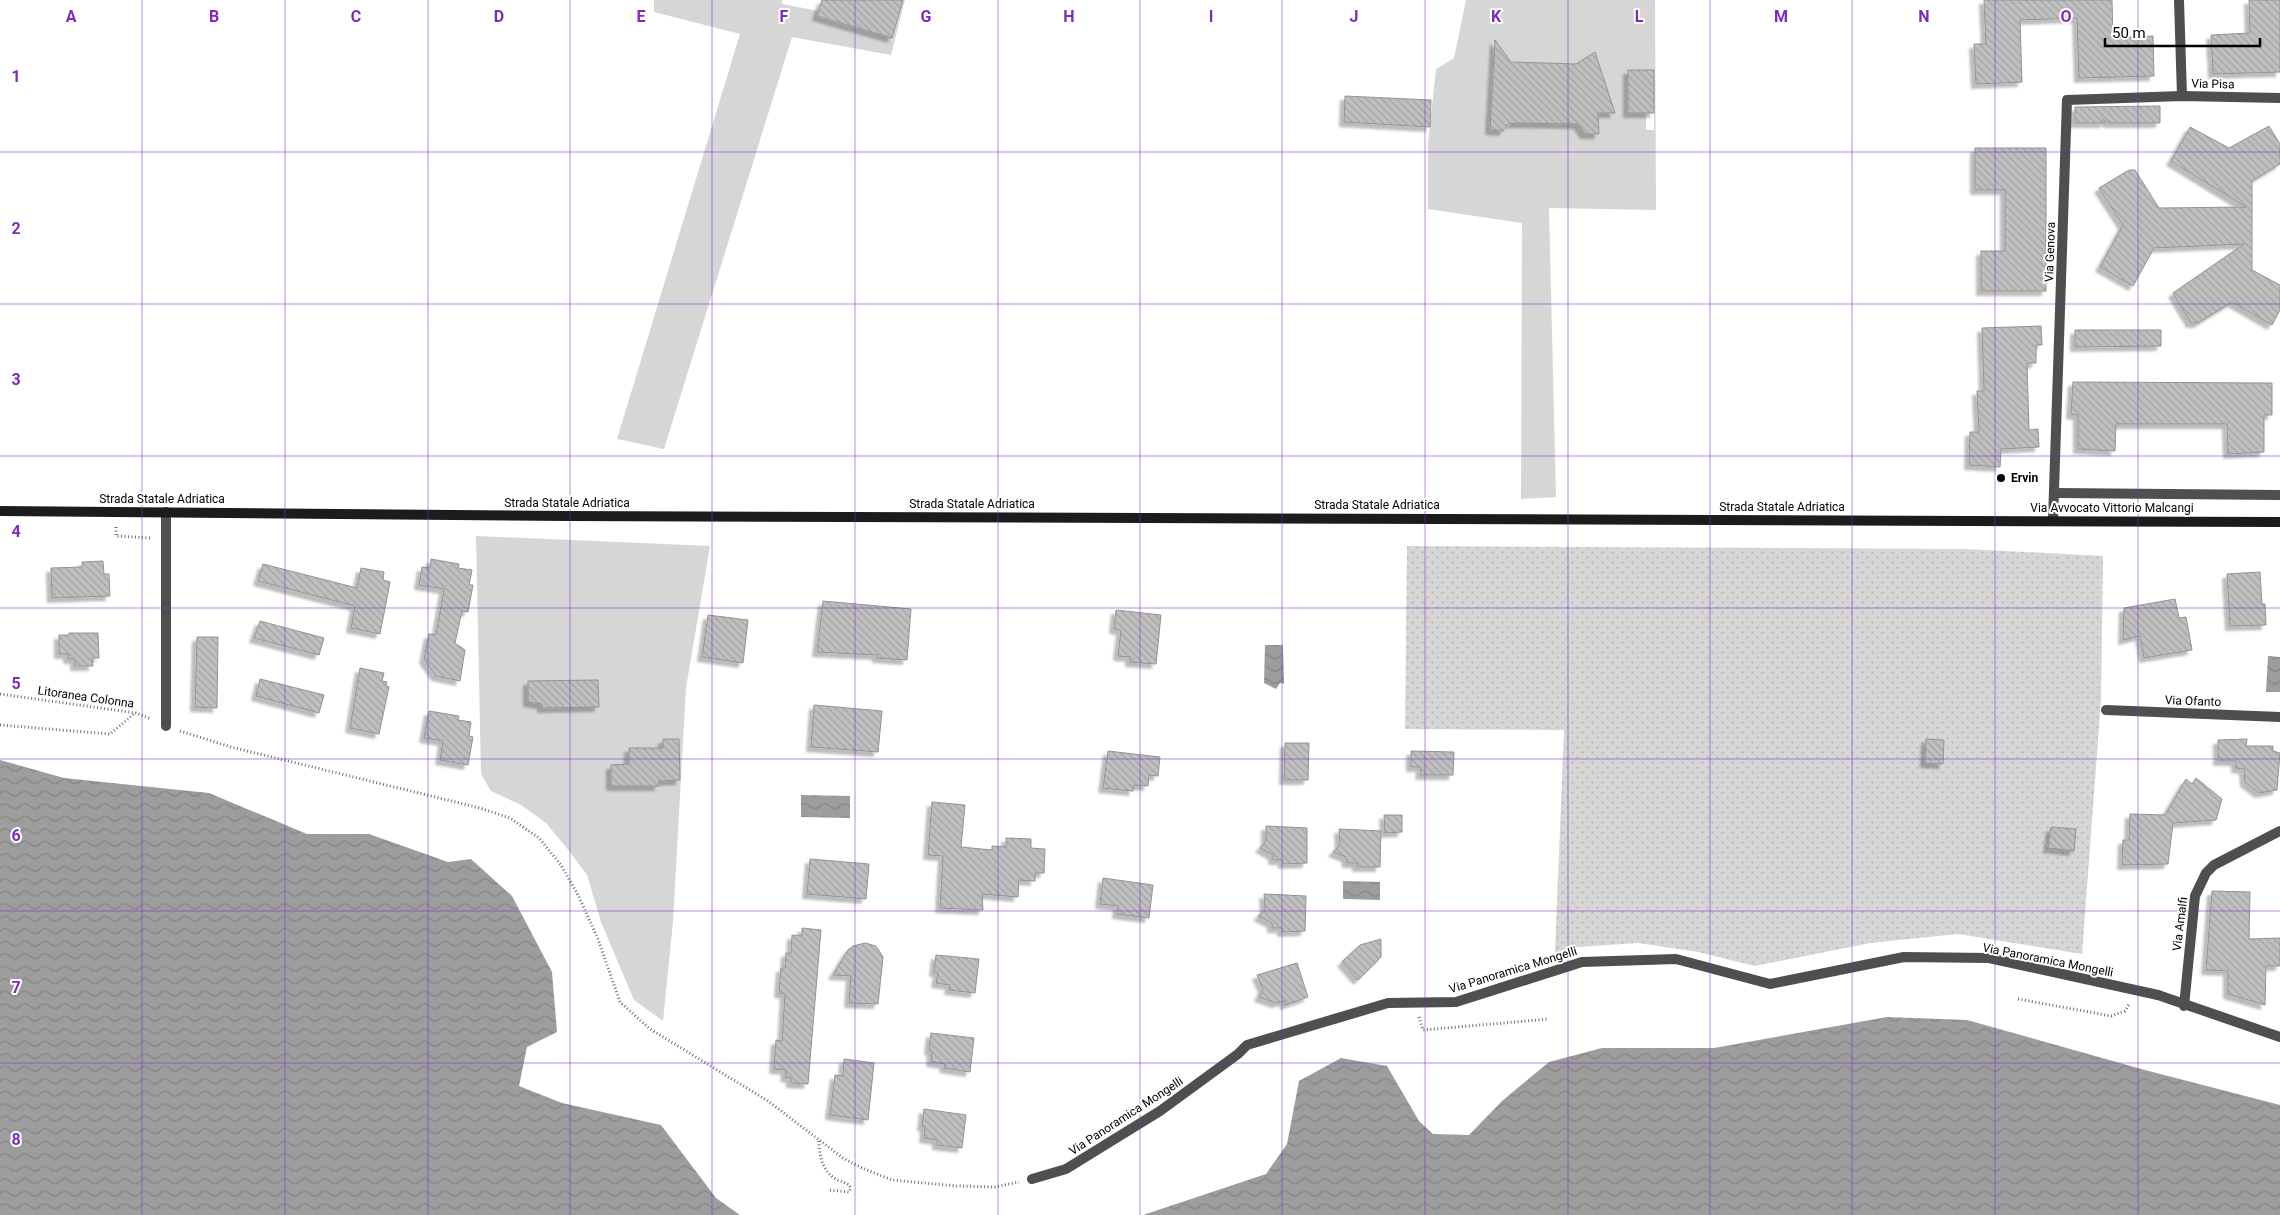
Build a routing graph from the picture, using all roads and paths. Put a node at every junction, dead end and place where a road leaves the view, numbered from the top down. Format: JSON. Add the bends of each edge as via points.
{"nodes":[{"id":1,"x":2179,"y":0,"type":"edge"},
{"id":2,"x":2182,"y":96,"type":"junction"},
{"id":3,"x":2280,"y":98,"type":"edge"},
{"id":4,"x":2055,"y":494,"type":"junction"},
{"id":5,"x":2280,"y":495,"type":"edge"},
{"id":6,"x":0,"y":511,"type":"edge"},
{"id":7,"x":116,"y":511,"type":"junction"},
{"id":8,"x":166,"y":512,"type":"junction"},
{"id":9,"x":1944,"y":520,"type":"joint"},
{"id":10,"x":2053,"y":520,"type":"junction"},
{"id":11,"x":2280,"y":522,"type":"edge"},
{"id":12,"x":150,"y":547,"type":"dead end"},
{"id":13,"x":0,"y":694,"type":"edge"},
{"id":14,"x":2106,"y":710,"type":"dead end"},
{"id":15,"x":136,"y":713,"type":"junction"},
{"id":16,"x":2280,"y":717,"type":"edge"},
{"id":17,"x":0,"y":725,"type":"edge"},
{"id":18,"x":166,"y":726,"type":"junction"},
{"id":19,"x":2280,"y":831,"type":"edge"},
{"id":20,"x":2137,"y":990,"type":"junction"},
{"id":21,"x":2018,"y":1000,"type":"dead end"},
{"id":22,"x":1413,"y":1003,"type":"junction"},
{"id":23,"x":2184,"y":1006,"type":"junction"},
{"id":24,"x":1549,"y":1019,"type":"dead end"},
{"id":25,"x":2280,"y":1037,"type":"edge"},
{"id":26,"x":819,"y":1140,"type":"junction"},
{"id":27,"x":1032,"y":1179,"type":"joint"},
{"id":28,"x":828,"y":1190,"type":"dead end"}],
"edges":[{"from":1,"to":2,"type":"street","name":"Via Pisa"},
{"from":2,"to":3,"type":"street","name":"Via Pisa"},
{"from":2,"to":4,"type":"street","name":"Via Genova","via":[[2068,100]]},
{"from":4,"to":5,"type":"street","name":"Via Avvocato Vittorio Malcangi"},
{"from":4,"to":10,"type":"street","name":"Via Genova"},
{"from":6,"to":7,"type":"main road","name":"Strada Statale Adriatica"},
{"from":7,"to":8,"type":"main road","name":"Strada Statale Adriatica"},
{"from":7,"to":12,"type":"path","via":[[116,536],[150,537]]},
{"from":8,"to":9,"type":"main road","name":"Strada Statale Adriatica"},
{"from":8,"to":18,"type":"street"},
{"from":9,"to":10,"type":"main road","name":"Via Avvocato Vittorio Malcangi"},
{"from":10,"to":11,"type":"main road","name":"Via Avvocato Vittorio Malcangi"},
{"from":13,"to":15,"type":"path","name":"Litoranea Colonna"},
{"from":14,"to":16,"type":"street","name":"Via Ofanto"},
{"from":15,"to":17,"type":"path","via":[[110,734]]},
{"from":15,"to":18,"type":"path","name":"Litoranea Colonna"},
{"from":18,"to":26,"type":"path","name":"Litoranea Colonna","via":[[231,747],[510,818],[539,838],[561,865],[598,939],[620,1002],[650,1029],[768,1101]]},
{"from":19,"to":23,"type":"street","name":"Via Amalfi","via":[[2214,865],[2200,883]]},
{"from":20,"to":21,"type":"path","via":[[2125,1011],[2111,1016]]},
{"from":20,"to":22,"type":"street","name":"Via Panoramica Mongelli","via":[[1988,958],[1904,957],[1770,984],[1676,959],[1582,962],[1456,1002]]},
{"from":20,"to":23,"type":"street","name":"Via Panoramica Mongelli"},
{"from":22,"to":24,"type":"path","via":[[1423,1030]]},
{"from":22,"to":27,"type":"street","name":"Via Panoramica Mongelli","via":[[1388,1003],[1247,1045],[1160,1111],[1066,1169]]},
{"from":23,"to":25,"type":"street","name":"Via Panoramica Mongelli"},
{"from":26,"to":27,"type":"path","name":"Litoranea Colonna","via":[[843,1158],[892,1180],[996,1187]]},
{"from":26,"to":28,"type":"path","via":[[825,1169],[851,1188],[849,1192]]}]}
